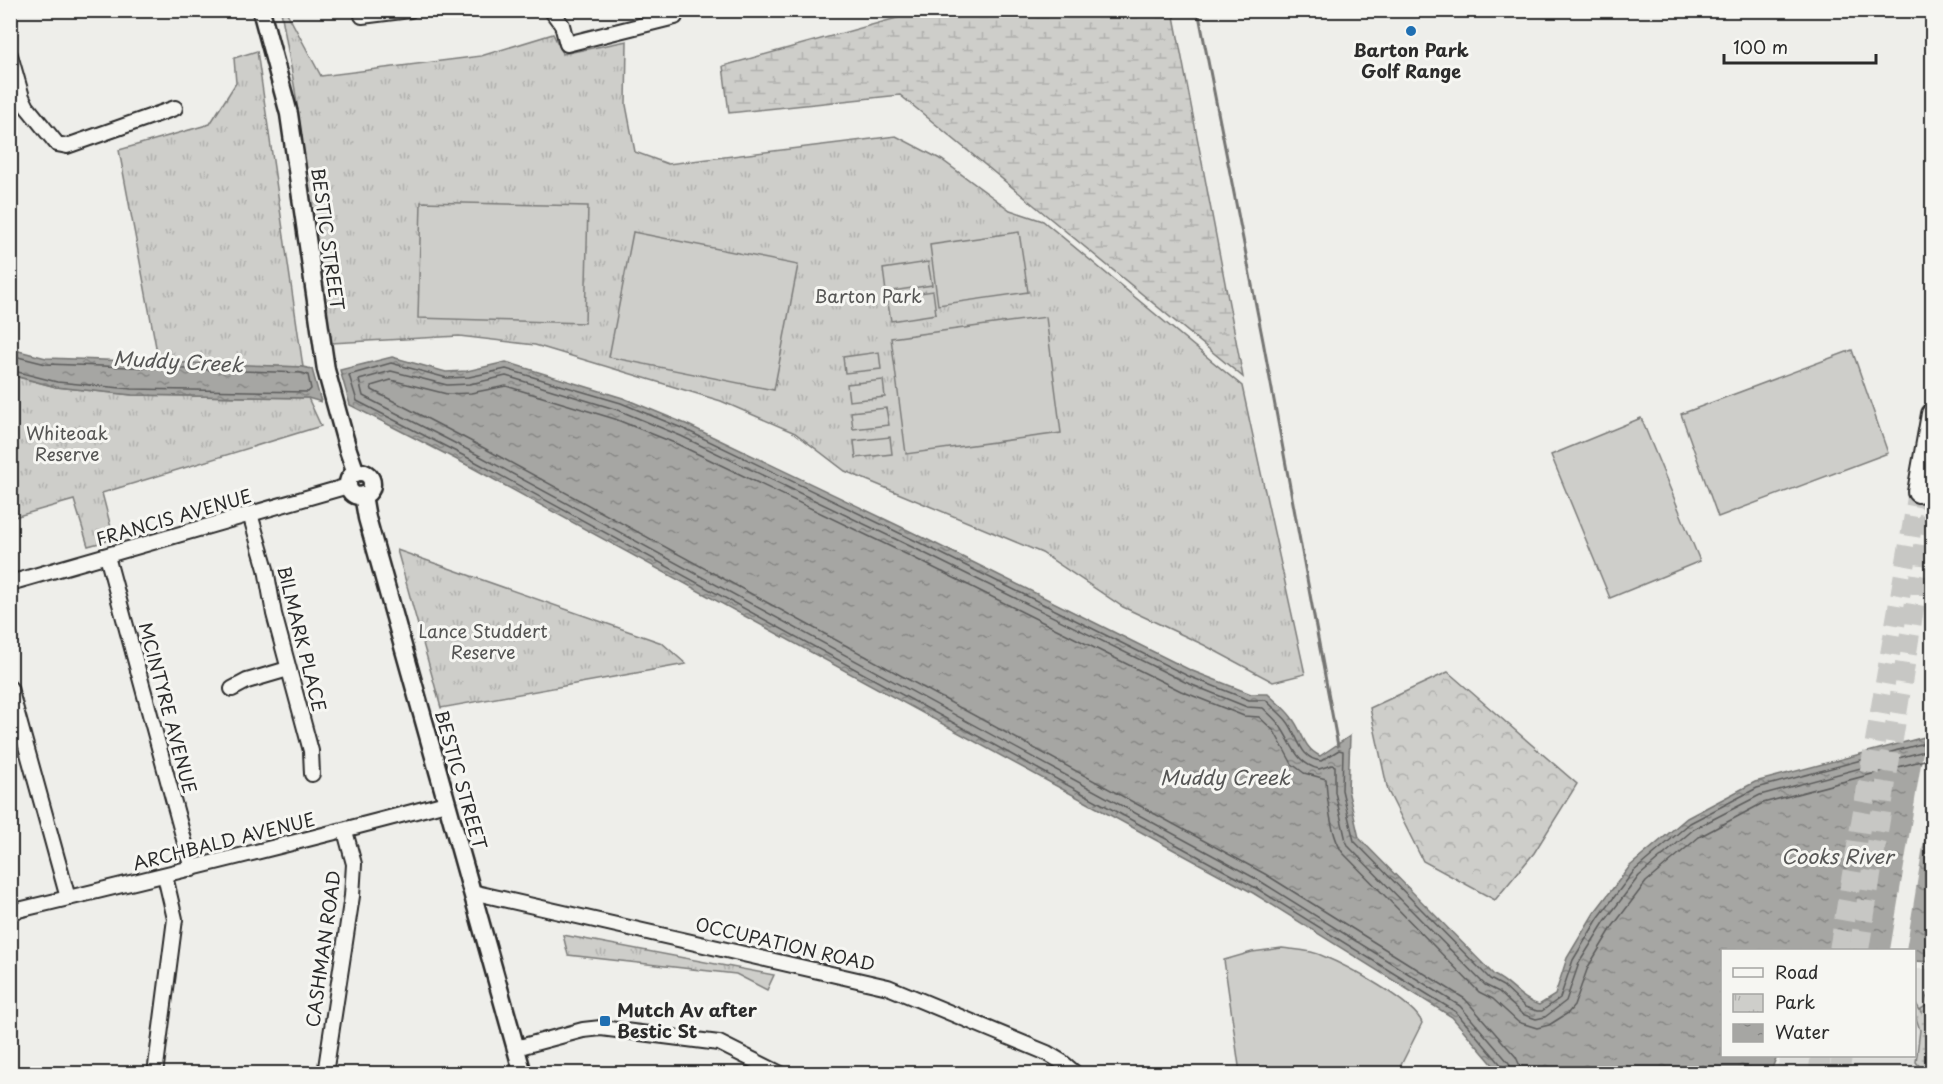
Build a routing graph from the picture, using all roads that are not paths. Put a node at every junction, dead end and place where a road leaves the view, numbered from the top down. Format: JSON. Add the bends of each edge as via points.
{"nodes":[{"id":1,"x":261,"y":10,"type":"edge"},
{"id":2,"x":410,"y":10,"type":"edge"},
{"id":3,"x":551,"y":10,"type":"edge"},
{"id":4,"x":362,"y":16,"type":"dead end"},
{"id":5,"x":675,"y":17,"type":"dead end"},
{"id":6,"x":10,"y":55,"type":"edge"},
{"id":7,"x":176,"y":108,"type":"dead end"},
{"id":8,"x":1932,"y":414,"type":"edge"},
{"id":9,"x":352,"y":479,"type":"junction"},
{"id":10,"x":1918,"y":492,"type":"tunnel mouth"},
{"id":11,"x":250,"y":514,"type":"junction"},
{"id":12,"x":107,"y":556,"type":"junction"},
{"id":13,"x":10,"y":583,"type":"edge"},
{"id":14,"x":288,"y":669,"type":"junction"},
{"id":15,"x":10,"y":688,"type":"edge"},
{"id":16,"x":232,"y":689,"type":"dead end"},
{"id":17,"x":312,"y":774,"type":"dead end"},
{"id":18,"x":446,"y":803,"type":"junction"},
{"id":19,"x":345,"y":831,"type":"junction"},
{"id":20,"x":192,"y":869,"type":"junction"},
{"id":21,"x":165,"y":876,"type":"junction"},
{"id":22,"x":472,"y":892,"type":"junction"},
{"id":23,"x":68,"y":898,"type":"junction"},
{"id":24,"x":10,"y":912,"type":"edge"},
{"id":25,"x":516,"y":1048,"type":"junction"},
{"id":26,"x":155,"y":1074,"type":"edge"},
{"id":27,"x":325,"y":1074,"type":"edge"},
{"id":28,"x":523,"y":1074,"type":"edge"},
{"id":29,"x":781,"y":1074,"type":"edge"},
{"id":30,"x":1076,"y":1074,"type":"edge"}],
"edges":[{"from":1,"to":9,"type":"main road","name":"BESTIC STREET","via":[[289,114],[326,370]]},
{"from":2,"to":4,"type":"street"},
{"from":3,"to":5,"type":"street","via":[[562,25],[567,44]]},
{"from":6,"to":7,"type":"street","via":[[22,98],[57,144],[67,146]]},
{"from":8,"to":10,"type":"highway"},
{"from":9,"to":11,"type":"street","name":"FRANCIS AVENUE"},
{"from":9,"to":18,"type":"main road","name":"BESTIC STREET","via":[[365,474],[371,480],[371,488],[363,495],[367,518]]},
{"from":11,"to":12,"type":"street","name":"FRANCIS AVENUE"},
{"from":11,"to":14,"type":"street","name":"BILMARK PLACE"},
{"from":12,"to":13,"type":"street","name":"FRANCIS AVENUE"},
{"from":12,"to":20,"type":"street","name":"MCINTYRE AVENUE"},
{"from":14,"to":16,"type":"street"},
{"from":14,"to":17,"type":"street","name":"BILMARK PLACE","via":[[311,750]]},
{"from":15,"to":23,"type":"street"},
{"from":18,"to":19,"type":"street","name":"ARCHBALD AVENUE"},
{"from":18,"to":22,"type":"main road","name":"BESTIC STREET"},
{"from":19,"to":20,"type":"street","name":"ARCHBALD AVENUE"},
{"from":19,"to":27,"type":"street","name":"CASHMAN ROAD","via":[[354,864],[352,897]]},
{"from":20,"to":21,"type":"street","name":"ARCHBALD AVENUE"},
{"from":21,"to":23,"type":"street","name":"ARCHBALD AVENUE"},
{"from":21,"to":26,"type":"street","via":[[175,919]]},
{"from":22,"to":25,"type":"main road","name":"BESTIC STREET"},
{"from":22,"to":30,"type":"street","name":"OCCUPATION ROAD","via":[[888,987],[1047,1053]]},
{"from":23,"to":24,"type":"street","name":"ARCHBALD AVENUE"},
{"from":25,"to":28,"type":"main road","name":"BESTIC STREET"},
{"from":25,"to":29,"type":"street","via":[[601,1028],[719,1043]]}]}
